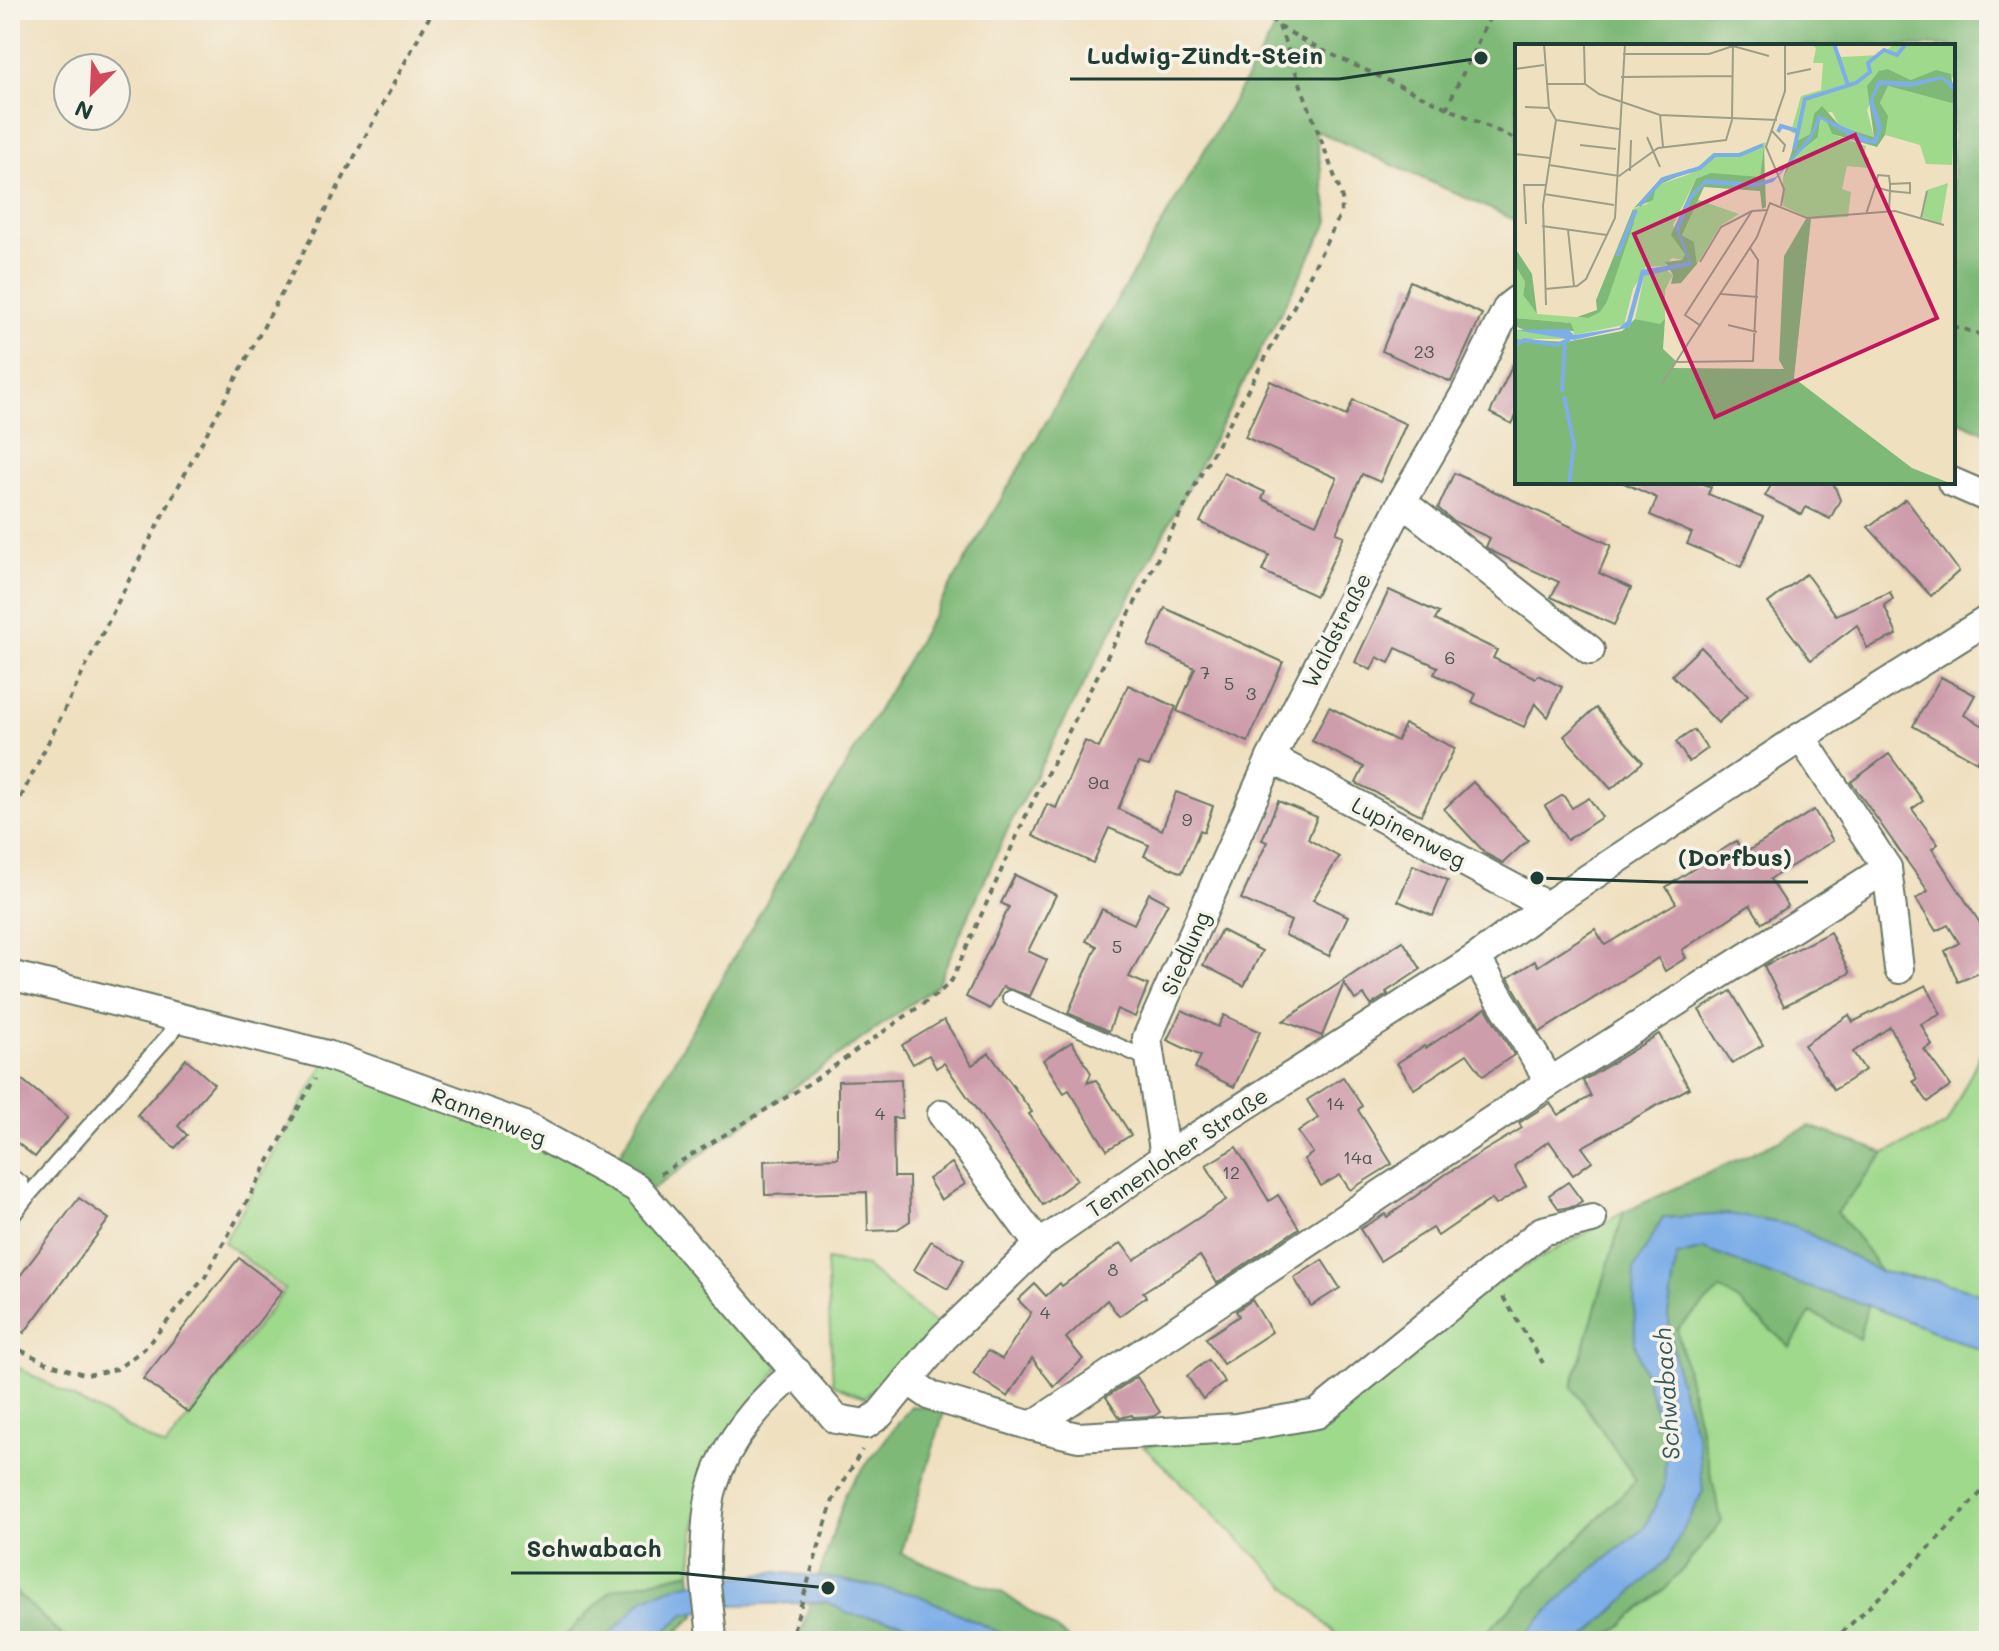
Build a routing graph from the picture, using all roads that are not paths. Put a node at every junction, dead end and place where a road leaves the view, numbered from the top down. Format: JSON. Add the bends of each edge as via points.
{"nodes":[{"id":1,"x":1515,"y":302,"type":"edge"},
{"id":2,"x":1955,"y":483,"type":"edge"},
{"id":3,"x":1989,"y":498,"type":"edge"},
{"id":4,"x":1402,"y":502,"type":"junction"},
{"id":5,"x":1989,"y":619,"type":"edge"},
{"id":6,"x":1590,"y":650,"type":"dead end"},
{"id":7,"x":1801,"y":737,"type":"junction"},
{"id":8,"x":1271,"y":758,"type":"junction"},
{"id":9,"x":1887,"y":868,"type":"junction"},
{"id":10,"x":1547,"y":906,"type":"junction"},
{"id":11,"x":1476,"y":958,"type":"junction"},
{"id":12,"x":1899,"y":969,"type":"dead end"},
{"id":13,"x":10,"y":975,"type":"edge"},
{"id":14,"x":1010,"y":998,"type":"dead end"},
{"id":15,"x":183,"y":1019,"type":"junction"},
{"id":16,"x":1151,"y":1060,"type":"junction"},
{"id":17,"x":1550,"y":1082,"type":"junction"},
{"id":18,"x":942,"y":1114,"type":"dead end"},
{"id":19,"x":1165,"y":1157,"type":"junction"},
{"id":20,"x":10,"y":1176,"type":"edge"},
{"id":21,"x":25,"y":1199,"type":"junction"},
{"id":22,"x":10,"y":1219,"type":"edge"},
{"id":23,"x":1592,"y":1219,"type":"dead end"},
{"id":24,"x":1039,"y":1245,"type":"junction"},
{"id":25,"x":797,"y":1372,"type":"junction"},
{"id":26,"x":908,"y":1380,"type":"junction"},
{"id":27,"x":866,"y":1424,"type":"joint"},
{"id":28,"x":1032,"y":1426,"type":"junction"},
{"id":29,"x":712,"y":1636,"type":"edge"}],
"edges":[{"from":1,"to":4,"type":"street","name":"Waldstraße"},
{"from":2,"to":3,"type":"street"},
{"from":4,"to":6,"type":"street"},
{"from":4,"to":8,"type":"street","name":"Waldstraße"},
{"from":5,"to":7,"type":"street","name":"Tennenloher Straße"},
{"from":7,"to":9,"type":"street"},
{"from":7,"to":10,"type":"street","name":"Tennenloher Straße"},
{"from":8,"to":10,"type":"street","name":"Lupinenweg"},
{"from":8,"to":16,"type":"street","name":"Siedlung","via":[[1147,1038]]},
{"from":9,"to":12,"type":"street"},
{"from":9,"to":17,"type":"street"},
{"from":10,"to":11,"type":"street","name":"Tennenloher Straße"},
{"from":11,"to":17,"type":"street"},
{"from":11,"to":19,"type":"street","name":"Tennenloher Straße"},
{"from":13,"to":15,"type":"street","name":"Rannenweg"},
{"from":14,"to":16,"type":"lane"},
{"from":15,"to":21,"type":"lane"},
{"from":15,"to":25,"type":"street","name":"Rannenweg","via":[[327,1055],[522,1125],[637,1188]]},
{"from":16,"to":19,"type":"street","name":"Siedlung"},
{"from":17,"to":28,"type":"street"},
{"from":18,"to":24,"type":"street"},
{"from":19,"to":24,"type":"street","name":"Tennenloher Straße"},
{"from":20,"to":21,"type":"lane","via":[[21,1183]]},
{"from":21,"to":22,"type":"lane"},
{"from":23,"to":28,"type":"street","via":[[1542,1231],[1317,1414],[1236,1428],[1078,1437]]},
{"from":24,"to":26,"type":"street","name":"Tennenloher Straße","via":[[943,1338]]},
{"from":25,"to":27,"type":"street","name":"Rannenweg","via":[[836,1419]]},
{"from":25,"to":29,"type":"street","via":[[756,1411],[734,1441],[712,1487],[705,1567]]},
{"from":26,"to":27,"type":"street","name":"Tennenloher Straße"},
{"from":26,"to":28,"type":"street","via":[[931,1396]]}]}
